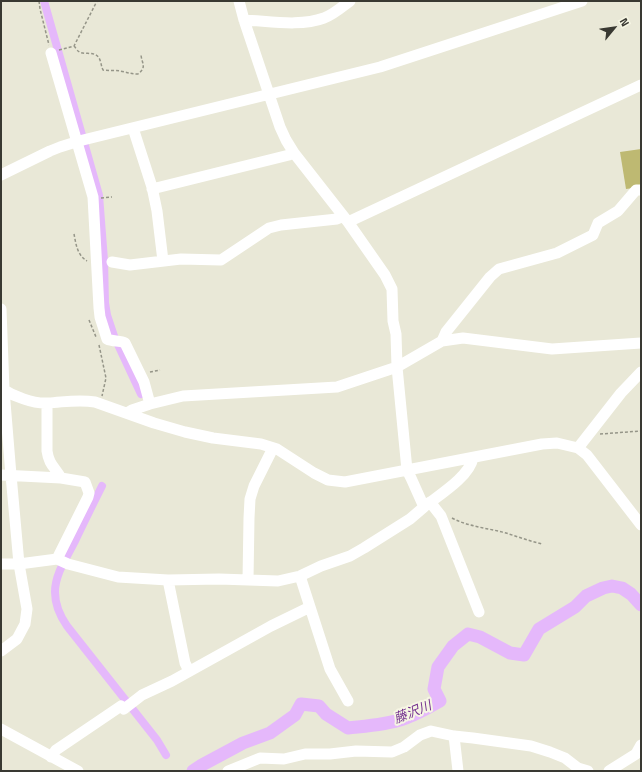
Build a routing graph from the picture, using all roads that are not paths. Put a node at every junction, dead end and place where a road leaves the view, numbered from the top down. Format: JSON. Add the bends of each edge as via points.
{"nodes":[{"id":1,"x":240,"y":1,"type":"edge"},
{"id":2,"x":350,"y":1,"type":"edge"},
{"id":3,"x":582,"y":1,"type":"edge"},
{"id":4,"x":244,"y":20,"type":"junction"},
{"id":5,"x":52,"y":53,"type":"road end"},
{"id":6,"x":641,"y":85,"type":"edge"},
{"id":7,"x":269,"y":95,"type":"junction"},
{"id":8,"x":133,"y":128,"type":"junction"},
{"id":9,"x":82,"y":141,"type":"junction"},
{"id":10,"x":294,"y":153,"type":"junction"},
{"id":11,"x":1,"y":175,"type":"edge"},
{"id":12,"x":152,"y":190,"type":"junction"},
{"id":13,"x":641,"y":190,"type":"edge"},
{"id":14,"x":345,"y":220,"type":"junction"},
{"id":15,"x":163,"y":261,"type":"junction"},
{"id":16,"x":112,"y":262,"type":"dead end"},
{"id":17,"x":1,"y":310,"type":"edge"},
{"id":18,"x":442,"y":342,"type":"junction"},
{"id":19,"x":641,"y":343,"type":"edge"},
{"id":20,"x":397,"y":367,"type":"junction"},
{"id":21,"x":641,"y":372,"type":"edge"},
{"id":22,"x":3,"y":389,"type":"edge"},
{"id":23,"x":47,"y":403,"type":"junction"},
{"id":24,"x":150,"y":404,"type":"junction"},
{"id":25,"x":127,"y":413,"type":"junction"},
{"id":26,"x":273,"y":448,"type":"junction"},
{"id":27,"x":578,"y":448,"type":"junction"},
{"id":28,"x":472,"y":458,"type":"junction"},
{"id":29,"x":407,"y":470,"type":"junction"},
{"id":30,"x":6,"y":475,"type":"edge"},
{"id":31,"x":61,"y":478,"type":"junction"},
{"id":32,"x":427,"y":505,"type":"junction"},
{"id":33,"x":641,"y":525,"type":"edge"},
{"id":34,"x":62,"y":561,"type":"junction"},
{"id":35,"x":1,"y":564,"type":"edge"},
{"id":36,"x":19,"y":564,"type":"junction"},
{"id":37,"x":300,"y":576,"type":"junction"},
{"id":38,"x":168,"y":580,"type":"junction"},
{"id":39,"x":248,"y":580,"type":"junction"},
{"id":40,"x":310,"y":607,"type":"junction"},
{"id":41,"x":479,"y":612,"type":"dead end"},
{"id":42,"x":1,"y":651,"type":"edge"},
{"id":43,"x":189,"y":671,"type":"junction"},
{"id":44,"x":348,"y":701,"type":"dead end"},
{"id":45,"x":1,"y":729,"type":"edge"},
{"id":46,"x":454,"y":736,"type":"junction"},
{"id":47,"x":639,"y":752,"type":"edge"},
{"id":48,"x":51,"y":757,"type":"junction"},
{"id":49,"x":78,"y":771,"type":"edge"},
{"id":50,"x":228,"y":771,"type":"edge"},
{"id":51,"x":458,"y":771,"type":"edge"},
{"id":52,"x":588,"y":771,"type":"edge"},
{"id":53,"x":609,"y":771,"type":"edge"}],
"edges":[{"from":1,"to":4,"type":"street"},
{"from":2,"to":4,"type":"street","via":[[326,17],[302,23]]},
{"from":3,"to":7,"type":"street","via":[[380,67]]},
{"from":4,"to":7,"type":"street"},
{"from":5,"to":9,"type":"street"},
{"from":6,"to":14,"type":"street"},
{"from":7,"to":8,"type":"street"},
{"from":7,"to":10,"type":"street","via":[[280,127]]},
{"from":8,"to":9,"type":"street"},
{"from":8,"to":12,"type":"street"},
{"from":9,"to":11,"type":"street","via":[[50,151]]},
{"from":9,"to":24,"type":"street","via":[[93,197],[100,312],[106,337],[125,343],[144,382]]},
{"from":10,"to":12,"type":"street"},
{"from":10,"to":14,"type":"street"},
{"from":12,"to":15,"type":"street"},
{"from":13,"to":18,"type":"street","via":[[636,190],[618,211],[598,223],[593,235],[557,253],[499,269],[446,332]]},
{"from":14,"to":15,"type":"street","via":[[269,228],[221,260]]},
{"from":14,"to":20,"type":"street","via":[[385,275],[392,289]]},
{"from":15,"to":16,"type":"street","via":[[130,266]]},
{"from":17,"to":22,"type":"street"},
{"from":18,"to":19,"type":"street","via":[[463,338],[552,349]]},
{"from":18,"to":20,"type":"street"},
{"from":20,"to":24,"type":"street","via":[[337,388],[183,396]]},
{"from":20,"to":29,"type":"street"},
{"from":21,"to":27,"type":"street"},
{"from":22,"to":23,"type":"street","via":[[29,401]]},
{"from":22,"to":30,"type":"street"},
{"from":23,"to":25,"type":"street","via":[[85,401]]},
{"from":23,"to":31,"type":"street","via":[[49,462]]},
{"from":24,"to":25,"type":"street"},
{"from":25,"to":26,"type":"street","via":[[185,432]]},
{"from":26,"to":29,"type":"street","via":[[328,480],[345,482]]},
{"from":26,"to":39,"type":"street","via":[[250,499]]},
{"from":27,"to":28,"type":"street","via":[[557,443],[542,444]]},
{"from":27,"to":33,"type":"street","via":[[587,455]]},
{"from":28,"to":29,"type":"street"},
{"from":28,"to":32,"type":"street","via":[[469,467],[459,479]]},
{"from":29,"to":32,"type":"street"},
{"from":30,"to":31,"type":"street"},
{"from":30,"to":36,"type":"street"},
{"from":31,"to":34,"type":"street","via":[[85,482],[89,493]]},
{"from":32,"to":37,"type":"street","via":[[410,519],[350,556]]},
{"from":32,"to":41,"type":"street","via":[[441,516]]},
{"from":34,"to":36,"type":"street"},
{"from":34,"to":38,"type":"street","via":[[118,577]]},
{"from":35,"to":36,"type":"street"},
{"from":36,"to":42,"type":"street","via":[[27,609],[25,624],[17,639]]},
{"from":37,"to":39,"type":"street","via":[[278,581]]},
{"from":37,"to":40,"type":"street"},
{"from":38,"to":39,"type":"street"},
{"from":38,"to":43,"type":"street","via":[[185,663]]},
{"from":40,"to":43,"type":"street"},
{"from":40,"to":44,"type":"street","via":[[330,669]]},
{"from":43,"to":48,"type":"street","via":[[142,695],[124,709],[121,706],[56,750]]},
{"from":45,"to":48,"type":"street"},
{"from":46,"to":50,"type":"street","via":[[430,731],[392,752],[356,751],[305,754],[284,759],[260,758]]},
{"from":46,"to":51,"type":"street"},
{"from":46,"to":52,"type":"street","via":[[531,746],[565,758],[578,768]]},
{"from":47,"to":53,"type":"street"},
{"from":48,"to":49,"type":"street"}]}
